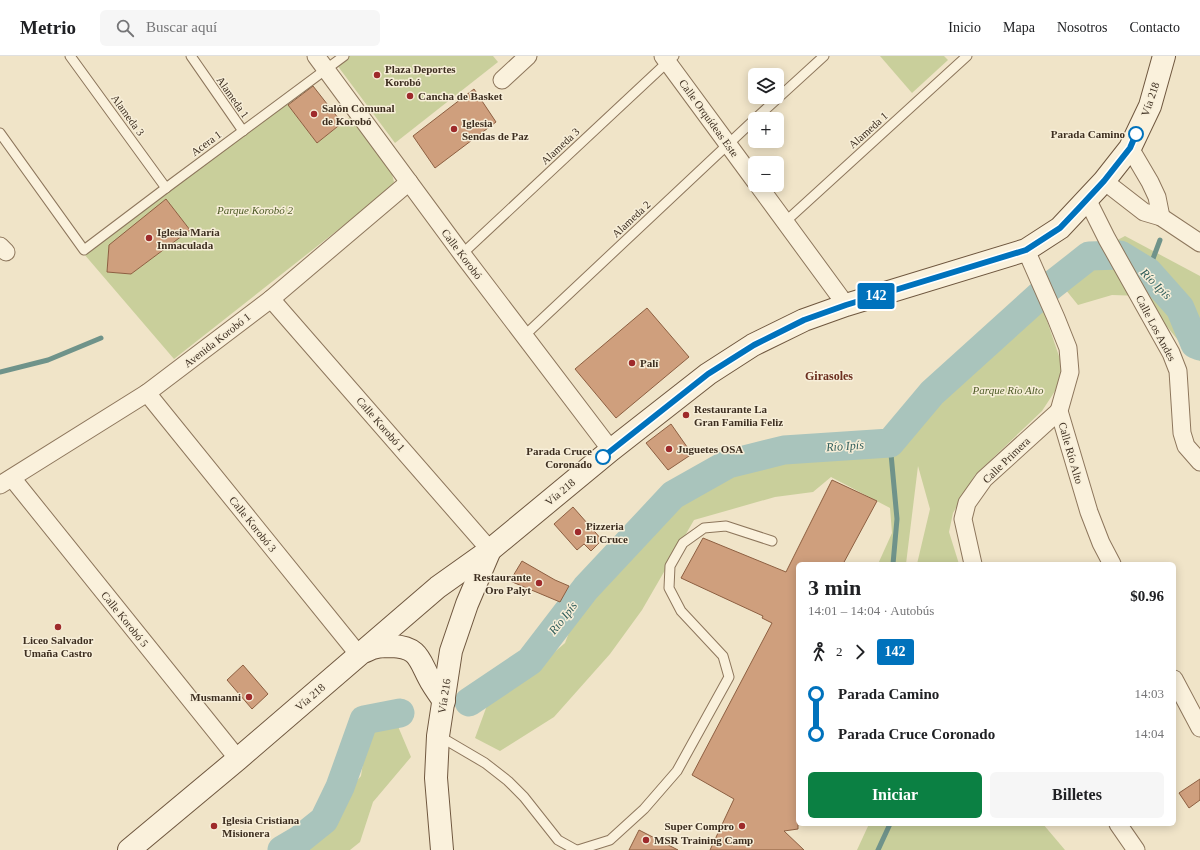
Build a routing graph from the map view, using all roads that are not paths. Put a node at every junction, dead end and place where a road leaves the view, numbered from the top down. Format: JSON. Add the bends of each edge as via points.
{"nodes":[{"id":1,"x":70,"y":56,"type":"edge"},
{"id":2,"x":191,"y":56,"type":"edge"},
{"id":3,"x":316,"y":56,"type":"edge"},
{"id":4,"x":344,"y":56,"type":"edge"},
{"id":5,"x":528,"y":56,"type":"edge"},
{"id":6,"x":824,"y":56,"type":"edge"},
{"id":7,"x":967,"y":56,"type":"edge"},
{"id":8,"x":1164,"y":56,"type":"edge"},
{"id":9,"x":668,"y":58,"type":"edge"},
{"id":10,"x":326,"y":70,"type":"junction"},
{"id":11,"x":502,"y":80,"type":"dead end"},
{"id":12,"x":763,"y":112,"type":"edge"},
{"id":13,"x":748,"y":125,"type":"edge"},
{"id":14,"x":243,"y":131,"type":"junction"},
{"id":15,"x":0,"y":133,"type":"edge"},
{"id":16,"x":728,"y":144,"type":"junction"},
{"id":17,"x":1130,"y":148,"type":"junction"},
{"id":18,"x":748,"y":171,"type":"edge"},
{"id":19,"x":1104,"y":181,"type":"junction"},
{"id":20,"x":409,"y":182,"type":"junction"},
{"id":21,"x":166,"y":188,"type":"junction"},
{"id":22,"x":763,"y":192,"type":"edge"},
{"id":23,"x":1087,"y":199,"type":"junction"},
{"id":24,"x":1161,"y":217,"type":"junction"},
{"id":25,"x":785,"y":222,"type":"junction"},
{"id":26,"x":1200,"y":243,"type":"edge"},
{"id":27,"x":1026,"y":250,"type":"junction"},
{"id":28,"x":462,"y":254,"type":"junction"},
{"id":29,"x":271,"y":299,"type":"junction"},
{"id":30,"x":846,"y":305,"type":"junction"},
{"id":31,"x":524,"y":336,"type":"junction"},
{"id":32,"x":148,"y":394,"type":"junction"},
{"id":33,"x":1059,"y":411,"type":"junction"},
{"id":34,"x":611,"y":450,"type":"junction"},
{"id":35,"x":1200,"y":462,"type":"edge"},
{"id":36,"x":6,"y":482,"type":"edge"},
{"id":37,"x":772,"y":541,"type":"dead end"},
{"id":38,"x":490,"y":550,"type":"junction"},
{"id":39,"x":973,"y":562,"type":"edge"},
{"id":40,"x":1111,"y":562,"type":"edge"},
{"id":41,"x":359,"y":655,"type":"junction"},
{"id":42,"x":1176,"y":683,"type":"edge"},
{"id":43,"x":444,"y":701,"type":"junction"},
{"id":44,"x":1200,"y":728,"type":"edge"},
{"id":45,"x":438,"y":736,"type":"junction"},
{"id":46,"x":238,"y":759,"type":"junction"},
{"id":47,"x":1119,"y":826,"type":"edge"},
{"id":48,"x":129,"y":850,"type":"edge"},
{"id":49,"x":442,"y":850,"type":"edge"},
{"id":50,"x":577,"y":850,"type":"edge"},
{"id":51,"x":1136,"y":850,"type":"edge"}],
"edges":[{"from":1,"to":21,"type":"lane","name":"Alameda 3"},
{"from":2,"to":14,"type":"lane","name":"Alameda 1"},
{"from":3,"to":10,"type":"street","name":"Calle Korobó"},
{"from":4,"to":10,"type":"lane","name":"Acera 1"},
{"from":5,"to":11,"type":"street"},
{"from":6,"to":12,"type":"lane","name":"Alameda 2"},
{"from":7,"to":25,"type":"lane","name":"Alameda 1"},
{"from":8,"to":17,"type":"main road","name":"Vía 218","via":[[1150,106]]},
{"from":9,"to":16,"type":"street","name":"Calle Orquídeas Este"},
{"from":9,"to":28,"type":"lane","name":"Alameda 3"},
{"from":10,"to":14,"type":"lane","name":"Acera 1"},
{"from":10,"to":20,"type":"street","name":"Calle Korobó"},
{"from":13,"to":16,"type":"lane","name":"Alameda 2"},
{"from":14,"to":21,"type":"lane","name":"Acera 1"},
{"from":15,"to":21,"type":"lane","name":"Acera 1","via":[[84,250]]},
{"from":16,"to":18,"type":"street","name":"Calle Orquídeas Este"},
{"from":16,"to":31,"type":"lane","name":"Alameda 2"},
{"from":17,"to":19,"type":"main road","name":"Vía 218"},
{"from":17,"to":24,"type":"street","via":[[1157,197]]},
{"from":19,"to":23,"type":"main road","name":"Vía 218"},
{"from":19,"to":24,"type":"street","via":[[1144,212]]},
{"from":20,"to":28,"type":"street","name":"Calle Korobó"},
{"from":20,"to":29,"type":"street","name":"Avenida Korobó 1"},
{"from":22,"to":25,"type":"street"},
{"from":23,"to":27,"type":"main road","name":"Vía 218","via":[[1060,228]]},
{"from":23,"to":35,"type":"street","name":"Calle Los Andes","via":[[1171,353],[1178,371],[1182,433],[1186,446]]},
{"from":24,"to":26,"type":"street"},
{"from":25,"to":30,"type":"street"},
{"from":27,"to":30,"type":"main road","name":"Vía 218"},
{"from":27,"to":33,"type":"street","name":"Calle Río Alto","via":[[1068,348],[1070,372]]},
{"from":28,"to":31,"type":"street","name":"Calle Korobó"},
{"from":29,"to":32,"type":"street","name":"Avenida Korobó 1"},
{"from":29,"to":38,"type":"street","name":"Calle Korobó 1"},
{"from":30,"to":34,"type":"main road","name":"Vía 218","via":[[804,320],[754,345],[708,374]]},
{"from":31,"to":34,"type":"street","name":"Calle Korobó"},
{"from":32,"to":36,"type":"street","name":"Avenida Korobó 1"},
{"from":32,"to":41,"type":"street","name":"Calle Korobó 3"},
{"from":33,"to":39,"type":"street","name":"Calle Primera","via":[[984,479],[967,503],[963,519]]},
{"from":33,"to":40,"type":"street","name":"Calle Río Alto","via":[[1089,512]]},
{"from":34,"to":38,"type":"main road","name":"Vía 218"},
{"from":36,"to":46,"type":"street","name":"Calle Korobó 5"},
{"from":37,"to":50,"type":"lane","via":[[726,526],[704,528],[683,543],[670,566],[669,588],[681,611],[723,656],[729,677],[677,770],[644,809],[610,840]]},
{"from":38,"to":41,"type":"main road","name":"Vía 218","via":[[438,587]]},
{"from":38,"to":43,"type":"main road","name":"Vía 216","via":[[467,604],[451,651]]},
{"from":41,"to":43,"type":"main road","via":[[381,645],[399,646],[412,651],[421,660]]},
{"from":41,"to":46,"type":"main road","name":"Vía 218"},
{"from":42,"to":44,"type":"street"},
{"from":43,"to":45,"type":"main road","name":"Vía 216"},
{"from":45,"to":49,"type":"main road","name":"Vía 216","via":[[436,778]]},
{"from":45,"to":50,"type":"lane","via":[[485,763],[508,781],[558,840]]},
{"from":46,"to":48,"type":"main road","name":"Vía 218"},
{"from":47,"to":51,"type":"street"}]}
